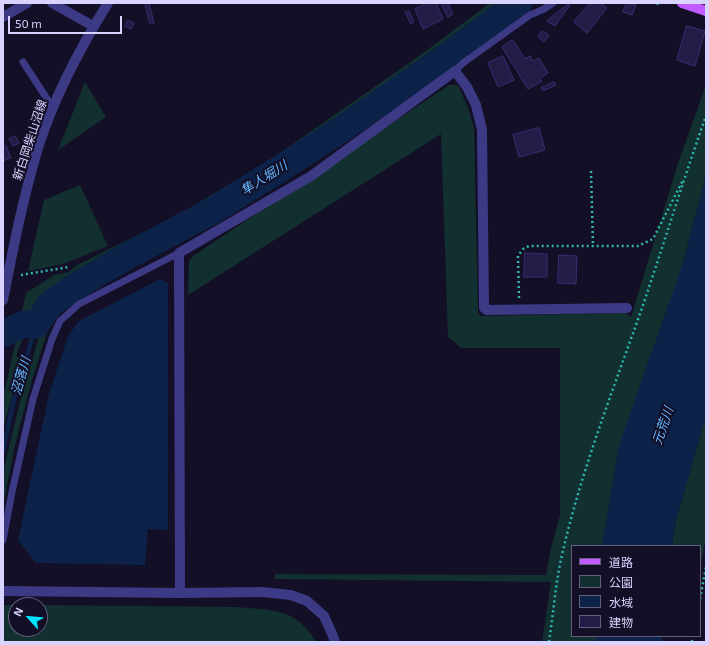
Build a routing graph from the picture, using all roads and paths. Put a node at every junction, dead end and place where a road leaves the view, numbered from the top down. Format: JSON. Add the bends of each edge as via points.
{"nodes":[{"id":1,"x":27,"y":3,"type":"edge"},
{"id":2,"x":52,"y":3,"type":"edge"},
{"id":3,"x":108,"y":3,"type":"edge"},
{"id":4,"x":552,"y":3,"type":"edge"},
{"id":5,"x":657,"y":3,"type":"edge"},
{"id":6,"x":682,"y":3,"type":"edge"},
{"id":7,"x":659,"y":6,"type":"dead end"},
{"id":8,"x":706,"y":12,"type":"edge"},
{"id":9,"x":3,"y":17,"type":"edge"},
{"id":10,"x":93,"y":26,"type":"junction"},
{"id":11,"x":23,"y":62,"type":"dead end"},
{"id":12,"x":456,"y":71,"type":"junction"},
{"id":13,"x":53,"y":108,"type":"junction"},
{"id":14,"x":706,"y":116,"type":"edge"},
{"id":15,"x":591,"y":171,"type":"dead end"},
{"id":16,"x":685,"y":175,"type":"junction"},
{"id":17,"x":593,"y":246,"type":"junction"},
{"id":18,"x":179,"y":253,"type":"junction"},
{"id":19,"x":69,"y":267,"type":"dead end"},
{"id":20,"x":8,"y":276,"type":"junction"},
{"id":21,"x":4,"y":297,"type":"edge"},
{"id":22,"x":627,"y":308,"type":"dead end"},
{"id":23,"x":517,"y":310,"type":"junction"},
{"id":24,"x":3,"y":540,"type":"edge"},
{"id":25,"x":706,"y":566,"type":"edge"},
{"id":26,"x":3,"y":591,"type":"edge"},
{"id":27,"x":180,"y":593,"type":"junction"},
{"id":28,"x":701,"y":594,"type":"edge"},
{"id":29,"x":334,"y":642,"type":"edge"},
{"id":30,"x":549,"y":642,"type":"edge"}],
"edges":[{"from":1,"to":9,"type":"street"},
{"from":2,"to":10,"type":"street"},
{"from":3,"to":10,"type":"street","name":"新白岡柴山沼線"},
{"from":4,"to":12,"type":"lane","via":[[530,15]]},
{"from":5,"to":7,"type":"path"},
{"from":6,"to":8,"type":"main road"},
{"from":10,"to":13,"type":"street","name":"新白岡柴山沼線"},
{"from":11,"to":13,"type":"lane"},
{"from":12,"to":18,"type":"street","via":[[311,176]]},
{"from":12,"to":23,"type":"street","via":[[476,105],[482,130],[484,308]]},
{"from":13,"to":20,"type":"street","name":"新白岡柴山沼線","via":[[26,195]]},
{"from":14,"to":16,"type":"path"},
{"from":15,"to":17,"type":"path"},
{"from":16,"to":17,"type":"path","via":[[653,239],[638,246]]},
{"from":16,"to":30,"type":"path","via":[[579,492],[560,566]]},
{"from":17,"to":23,"type":"path","via":[[529,246],[523,249],[518,256],[520,292]]},
{"from":18,"to":24,"type":"lane","via":[[79,304],[60,321],[33,399]]},
{"from":18,"to":27,"type":"street"},
{"from":19,"to":20,"type":"path"},
{"from":20,"to":21,"type":"street","name":"新白岡柴山沼線"},
{"from":22,"to":23,"type":"street"},
{"from":25,"to":28,"type":"path"},
{"from":26,"to":27,"type":"street"},
{"from":27,"to":29,"type":"street","via":[[262,592],[291,595],[307,602],[324,616]]}]}
